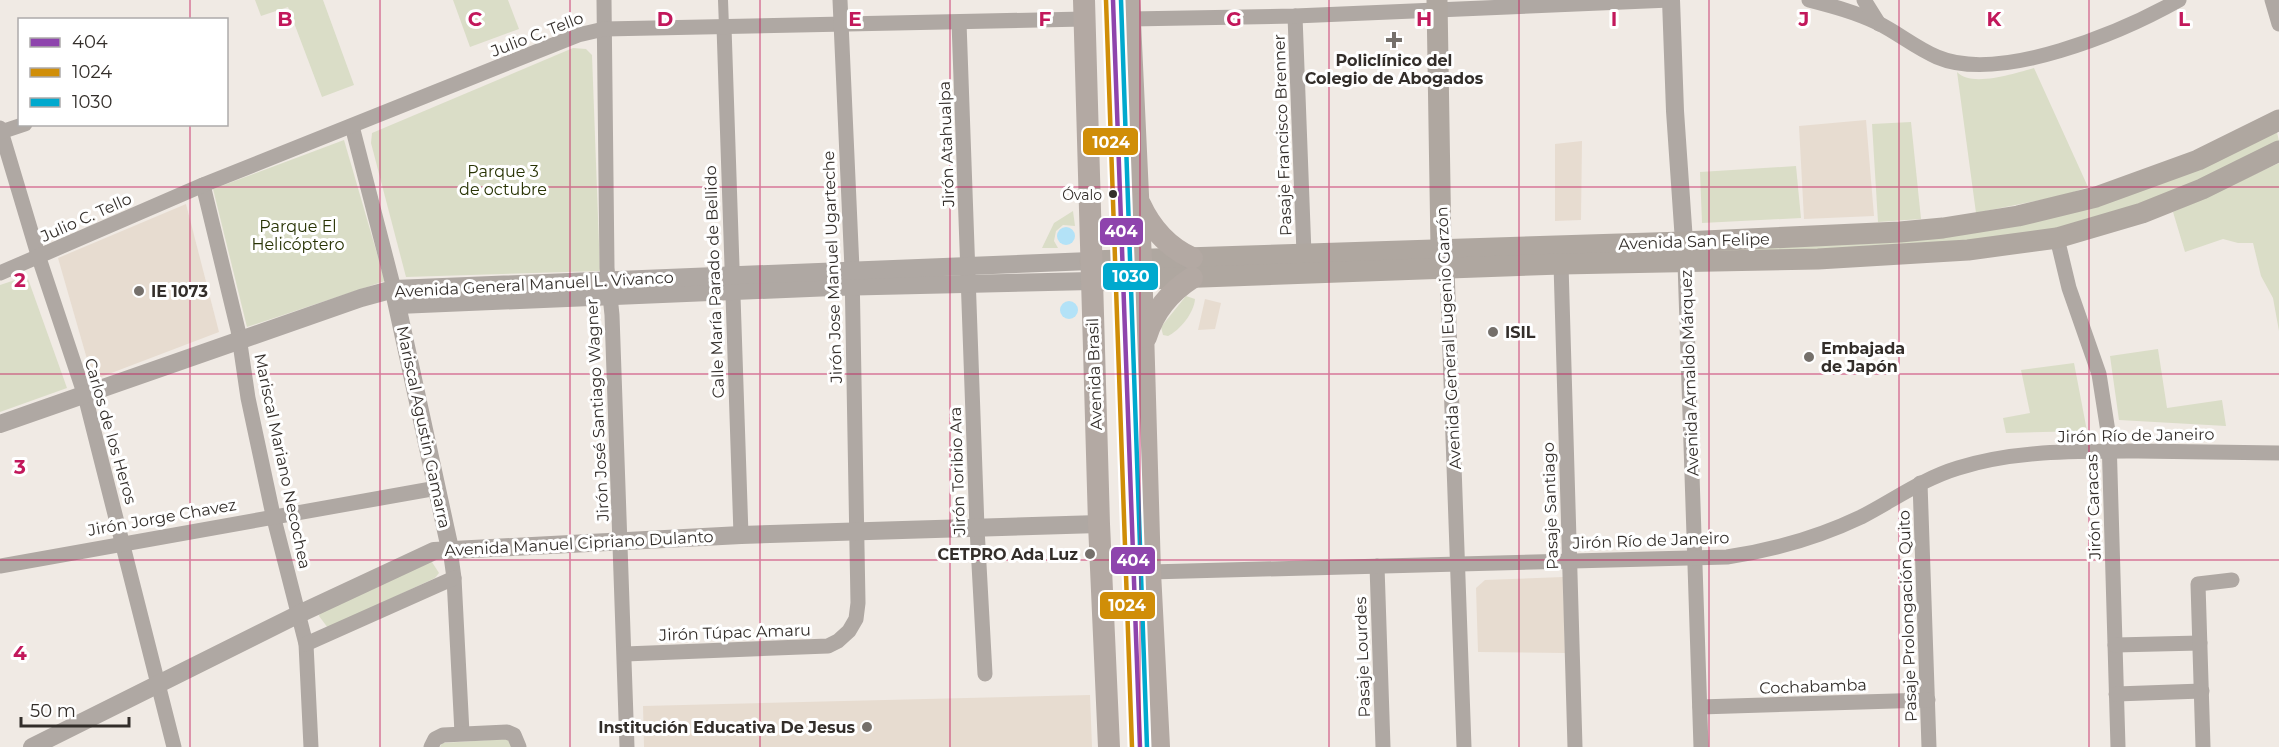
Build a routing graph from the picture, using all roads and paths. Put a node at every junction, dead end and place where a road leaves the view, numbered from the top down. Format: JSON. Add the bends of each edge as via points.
{"nodes":[{"id":1,"x":604,"y":0,"type":"edge"},
{"id":2,"x":723,"y":0,"type":"edge"},
{"id":3,"x":840,"y":0,"type":"edge"},
{"id":4,"x":1671,"y":0,"type":"edge"},
{"id":5,"x":1809,"y":0,"type":"edge"},
{"id":6,"x":1864,"y":0,"type":"edge"},
{"id":7,"x":2179,"y":0,"type":"edge"},
{"id":8,"x":2272,"y":0,"type":"edge"},
{"id":9,"x":1437,"y":5,"type":"edge"},
{"id":10,"x":1084,"y":9,"type":"edge"},
{"id":11,"x":1130,"y":9,"type":"edge"},
{"id":12,"x":1295,"y":15,"type":"junction"},
{"id":13,"x":959,"y":22,"type":"junction"},
{"id":14,"x":840,"y":24,"type":"junction"},
{"id":15,"x":1879,"y":24,"type":"junction"},
{"id":16,"x":2279,"y":24,"type":"edge"},
{"id":17,"x":724,"y":27,"type":"junction"},
{"id":18,"x":604,"y":29,"type":"junction"},
{"id":19,"x":2279,"y":120,"type":"edge"},
{"id":20,"x":18,"y":126,"type":"edge"},
{"id":21,"x":352,"y":126,"type":"junction"},
{"id":22,"x":1,"y":130,"type":"edge"},
{"id":23,"x":2279,"y":151,"type":"edge"},
{"id":24,"x":203,"y":185,"type":"junction"},
{"id":25,"x":1137,"y":197,"type":"junction"},
{"id":26,"x":2057,"y":238,"type":"junction"},
{"id":27,"x":1684,"y":252,"type":"junction"},
{"id":28,"x":1304,"y":254,"type":"junction"},
{"id":29,"x":39,"y":258,"type":"junction"},
{"id":30,"x":1444,"y":259,"type":"junction"},
{"id":31,"x":1562,"y":264,"type":"junction"},
{"id":32,"x":969,"y":266,"type":"junction"},
{"id":33,"x":1192,"y":268,"type":"junction"},
{"id":34,"x":852,"y":269,"type":"junction"},
{"id":35,"x":1141,"y":270,"type":"junction"},
{"id":36,"x":1090,"y":271,"type":"junction"},
{"id":37,"x":0,"y":273,"type":"edge"},
{"id":38,"x":733,"y":283,"type":"junction"},
{"id":39,"x":968,"y":284,"type":"junction"},
{"id":40,"x":608,"y":288,"type":"junction"},
{"id":41,"x":852,"y":288,"type":"junction"},
{"id":42,"x":396,"y":297,"type":"junction"},
{"id":43,"x":240,"y":340,"type":"junction"},
{"id":44,"x":1144,"y":350,"type":"junction"},
{"id":45,"x":85,"y":396,"type":"junction"},
{"id":46,"x":0,"y":424,"type":"edge"},
{"id":47,"x":2109,"y":451,"type":"junction"},
{"id":48,"x":2279,"y":453,"type":"edge"},
{"id":49,"x":1920,"y":483,"type":"junction"},
{"id":50,"x":437,"y":488,"type":"junction"},
{"id":51,"x":273,"y":515,"type":"junction"},
{"id":52,"x":1099,"y":524,"type":"junction"},
{"id":53,"x":977,"y":528,"type":"junction"},
{"id":54,"x":859,"y":532,"type":"junction"},
{"id":55,"x":741,"y":536,"type":"junction"},
{"id":56,"x":621,"y":541,"type":"junction"},
{"id":57,"x":124,"y":542,"type":"junction"},
{"id":58,"x":450,"y":549,"type":"junction"},
{"id":59,"x":1695,"y":559,"type":"junction"},
{"id":60,"x":1569,"y":561,"type":"junction"},
{"id":61,"x":1458,"y":564,"type":"junction"},
{"id":62,"x":0,"y":566,"type":"edge"},
{"id":63,"x":1377,"y":566,"type":"junction"},
{"id":64,"x":1150,"y":572,"type":"junction"},
{"id":65,"x":454,"y":578,"type":"junction"},
{"id":66,"x":2232,"y":580,"type":"dead end"},
{"id":67,"x":299,"y":614,"type":"junction"},
{"id":68,"x":2200,"y":643,"type":"junction"},
{"id":69,"x":306,"y":644,"type":"junction"},
{"id":70,"x":2115,"y":645,"type":"junction"},
{"id":71,"x":625,"y":654,"type":"junction"},
{"id":72,"x":985,"y":674,"type":"dead end"},
{"id":73,"x":159,"y":682,"type":"junction"},
{"id":74,"x":2202,"y":691,"type":"junction"},
{"id":75,"x":2116,"y":694,"type":"junction"},
{"id":76,"x":1928,"y":700,"type":"junction"},
{"id":77,"x":1700,"y":707,"type":"junction"},
{"id":78,"x":462,"y":733,"type":"junction"},
{"id":79,"x":516,"y":741,"type":"edge"},
{"id":80,"x":32,"y":747,"type":"edge"},
{"id":81,"x":174,"y":747,"type":"edge"},
{"id":82,"x":311,"y":747,"type":"edge"},
{"id":83,"x":431,"y":747,"type":"edge"},
{"id":84,"x":627,"y":747,"type":"edge"},
{"id":85,"x":1109,"y":747,"type":"edge"},
{"id":86,"x":1160,"y":747,"type":"edge"},
{"id":87,"x":1383,"y":747,"type":"edge"},
{"id":88,"x":1464,"y":747,"type":"edge"},
{"id":89,"x":1575,"y":747,"type":"edge"},
{"id":90,"x":1701,"y":747,"type":"edge"},
{"id":91,"x":1929,"y":747,"type":"edge"},
{"id":92,"x":2118,"y":747,"type":"edge"},
{"id":93,"x":2204,"y":747,"type":"edge"}],
"edges":[{"from":1,"to":18,"type":"street","name":"Jirón José Santiago Wagner"},
{"from":2,"to":17,"type":"street"},
{"from":3,"to":14,"type":"street","name":"Jirón Jose Manuel Ugarteche"},
{"from":4,"to":9,"type":"street"},
{"from":4,"to":27,"type":"street","name":"Avenida Arnaldo Márquez"},
{"from":5,"to":15,"type":"street"},
{"from":6,"to":15,"type":"street"},
{"from":7,"to":15,"type":"street","via":[[2078,43],[2026,60],[1989,66],[1957,64],[1937,57]]},
{"from":8,"to":16,"type":"street"},
{"from":9,"to":12,"type":"street"},
{"from":9,"to":30,"type":"main road","name":"Avenida General Eugenio Garzón"},
{"from":10,"to":13,"type":"street","name":"Julio C. Tello"},
{"from":10,"to":36,"type":"main road","name":"Avenida Brasil"},
{"from":11,"to":12,"type":"street"},
{"from":11,"to":25,"type":"main road"},
{"from":12,"to":28,"type":"street","name":"Pasaje Francisco Brenner"},
{"from":13,"to":14,"type":"street","name":"Julio C. Tello"},
{"from":13,"to":32,"type":"street","name":"Jirón Atahualpa"},
{"from":14,"to":17,"type":"street","name":"Julio C. Tello"},
{"from":14,"to":34,"type":"street","name":"Jirón Jose Manuel Ugarteche"},
{"from":17,"to":18,"type":"street","name":"Julio C. Tello"},
{"from":17,"to":38,"type":"street","name":"Calle María Parado de Bellido"},
{"from":18,"to":21,"type":"street","name":"Julio C. Tello","via":[[578,35]]},
{"from":18,"to":40,"type":"street","name":"Jirón José Santiago Wagner"},
{"from":19,"to":27,"type":"main road","name":"Avenida San Felipe","via":[[2198,160],[2136,184],[2018,216],[1900,232]]},
{"from":20,"to":22,"type":"street"},
{"from":21,"to":24,"type":"street","name":"Julio C. Tello"},
{"from":21,"to":42,"type":"street","name":"Mariscal Agustin Gamarra"},
{"from":22,"to":29,"type":"street","name":"Carlos de los Heros"},
{"from":23,"to":26,"type":"main road","name":"Avenida San Felipe","via":[[2174,201]]},
{"from":24,"to":29,"type":"street","name":"Julio C. Tello"},
{"from":24,"to":43,"type":"street","name":"Mariscal Mariano Necochea"},
{"from":25,"to":33,"type":"main road","via":[[1158,233]]},
{"from":25,"to":35,"type":"main road"},
{"from":26,"to":27,"type":"main road","name":"Avenida San Felipe","via":[[1968,250]]},
{"from":26,"to":47,"type":"street","name":"Jirón Caracas","via":[[2069,288],[2099,374]]},
{"from":27,"to":30,"type":"main road","name":"Avenida San Felipe"},
{"from":27,"to":31,"type":"main road","name":"Avenida San Felipe"},
{"from":27,"to":59,"type":"street","name":"Avenida Arnaldo Márquez"},
{"from":28,"to":30,"type":"main road","name":"Avenida San Felipe"},
{"from":28,"to":33,"type":"main road","name":"Avenida San Felipe"},
{"from":29,"to":37,"type":"street","name":"Julio C. Tello"},
{"from":29,"to":45,"type":"street","name":"Carlos de los Heros"},
{"from":30,"to":31,"type":"main road","name":"Avenida San Felipe"},
{"from":30,"to":33,"type":"main road","name":"Avenida San Felipe"},
{"from":30,"to":61,"type":"street","name":"Avenida General Eugenio Garzón"},
{"from":31,"to":60,"type":"street","name":"Pasaje Santiago"},
{"from":32,"to":34,"type":"street","name":"Avenida General Manuel L. Vivanco"},
{"from":32,"to":36,"type":"street","name":"Avenida General Manuel L. Vivanco"},
{"from":32,"to":39,"type":"street","name":"Jirón Toribio Ara"},
{"from":33,"to":35,"type":"main road","name":"Avenida San Felipe"},
{"from":33,"to":44,"type":"main road","via":[[1159,308]]},
{"from":34,"to":38,"type":"street","name":"Avenida General Manuel L. Vivanco"},
{"from":34,"to":41,"type":"street","name":"Jirón Jose Manuel Ugarteche"},
{"from":35,"to":36,"type":"main road","name":"Avenida San Felipe"},
{"from":35,"to":44,"type":"main road"},
{"from":36,"to":39,"type":"street","name":"Avenida General Manuel L. Vivanco"},
{"from":36,"to":52,"type":"main road","name":"Avenida Brasil"},
{"from":38,"to":40,"type":"street","name":"Avenida General Manuel L. Vivanco"},
{"from":38,"to":41,"type":"street","name":"Avenida General Manuel L. Vivanco"},
{"from":38,"to":55,"type":"street","name":"Calle María Parado de Bellido"},
{"from":39,"to":41,"type":"street","name":"Avenida General Manuel L. Vivanco"},
{"from":39,"to":53,"type":"street","name":"Jirón Toribio Ara"},
{"from":40,"to":42,"type":"street","name":"Avenida General Manuel L. Vivanco"},
{"from":40,"to":56,"type":"street","name":"Jirón José Santiago Wagner"},
{"from":41,"to":54,"type":"street","name":"Jirón Jose Manuel Ugarteche"},
{"from":42,"to":43,"type":"street","name":"Avenida General Manuel L. Vivanco"},
{"from":42,"to":50,"type":"street","name":"Mariscal Agustin Gamarra"},
{"from":43,"to":45,"type":"street","name":"Avenida General Manuel L. Vivanco"},
{"from":43,"to":51,"type":"street","name":"Mariscal Mariano Necochea"},
{"from":44,"to":64,"type":"main road"},
{"from":45,"to":46,"type":"street","name":"Avenida General Manuel L. Vivanco"},
{"from":45,"to":57,"type":"street","name":"Carlos de los Heros"},
{"from":47,"to":48,"type":"street","name":"Jirón Río de Janeiro"},
{"from":47,"to":49,"type":"street","name":"Jirón Río de Janeiro","via":[[1991,460]]},
{"from":47,"to":70,"type":"street","name":"Jirón Caracas"},
{"from":49,"to":59,"type":"street","name":"Jirón Río de Janeiro","via":[[1863,516],[1813,537],[1776,549]]},
{"from":49,"to":76,"type":"street","name":"Pasaje Prolongación Quito"},
{"from":50,"to":51,"type":"street","name":"Jirón Jorge Chavez"},
{"from":50,"to":58,"type":"street","name":"Mariscal Agustin Gamarra"},
{"from":51,"to":57,"type":"street","name":"Jirón Jorge Chavez"},
{"from":51,"to":67,"type":"street","name":"Mariscal Mariano Necochea"},
{"from":52,"to":53,"type":"street","name":"Avenida Manuel Cipriano Dulanto"},
{"from":52,"to":85,"type":"main road","name":"Avenida Brasil"},
{"from":53,"to":54,"type":"street","name":"Avenida Manuel Cipriano Dulanto"},
{"from":53,"to":72,"type":"street","name":"Jirón Toribio Ara"},
{"from":54,"to":55,"type":"street","name":"Avenida Manuel Cipriano Dulanto"},
{"from":54,"to":71,"type":"street","name":"Jirón Túpac Amaru","via":[[856,619],[838,641],[815,648]]},
{"from":55,"to":56,"type":"street","name":"Avenida Manuel Cipriano Dulanto"},
{"from":56,"to":58,"type":"street","name":"Avenida Manuel Cipriano Dulanto"},
{"from":56,"to":71,"type":"street","name":"Jirón José Santiago Wagner"},
{"from":57,"to":62,"type":"street","name":"Jirón Jorge Chavez"},
{"from":57,"to":73,"type":"street","name":"Carlos de los Heros"},
{"from":58,"to":65,"type":"street","name":"Mariscal Agustin Gamarra"},
{"from":58,"to":67,"type":"street","name":"Avenida Manuel Cipriano Dulanto","via":[[434,551]]},
{"from":59,"to":60,"type":"street","name":"Jirón Río de Janeiro"},
{"from":59,"to":77,"type":"street","name":"Avenida Arnaldo Márquez"},
{"from":60,"to":61,"type":"street","name":"Jirón Río de Janeiro"},
{"from":60,"to":89,"type":"street","name":"Pasaje Santiago"},
{"from":61,"to":63,"type":"street","name":"Jirón Río de Janeiro"},
{"from":61,"to":88,"type":"street","name":"Avenida General Eugenio Garzón"},
{"from":63,"to":64,"type":"street","name":"Jirón Río de Janeiro"},
{"from":63,"to":87,"type":"street","name":"Pasaje Lourdes"},
{"from":64,"to":86,"type":"main road"},
{"from":65,"to":69,"type":"street"},
{"from":65,"to":78,"type":"street","name":"Mariscal Agustin Gamarra"},
{"from":66,"to":68,"type":"street","via":[[2198,584]]},
{"from":67,"to":69,"type":"street","name":"Mariscal Mariano Necochea"},
{"from":67,"to":73,"type":"street","name":"Avenida Manuel Cipriano Dulanto"},
{"from":68,"to":70,"type":"street"},
{"from":68,"to":74,"type":"street"},
{"from":69,"to":82,"type":"street","name":"Mariscal Mariano Necochea"},
{"from":70,"to":75,"type":"street","name":"Jirón Caracas"},
{"from":71,"to":84,"type":"street","name":"Jirón José Santiago Wagner"},
{"from":73,"to":80,"type":"street","name":"Avenida Manuel Cipriano Dulanto"},
{"from":73,"to":81,"type":"street","name":"Carlos de los Heros"},
{"from":74,"to":75,"type":"street"},
{"from":74,"to":93,"type":"street"},
{"from":75,"to":92,"type":"street","name":"Jirón Caracas"},
{"from":76,"to":77,"type":"street","name":"Cochabamba"},
{"from":76,"to":91,"type":"street","name":"Pasaje Prolongación Quito"},
{"from":77,"to":90,"type":"street","name":"Avenida Arnaldo Márquez"},
{"from":78,"to":79,"type":"street","via":[[507,732]]},
{"from":78,"to":83,"type":"street","via":[[443,735]]}]}
